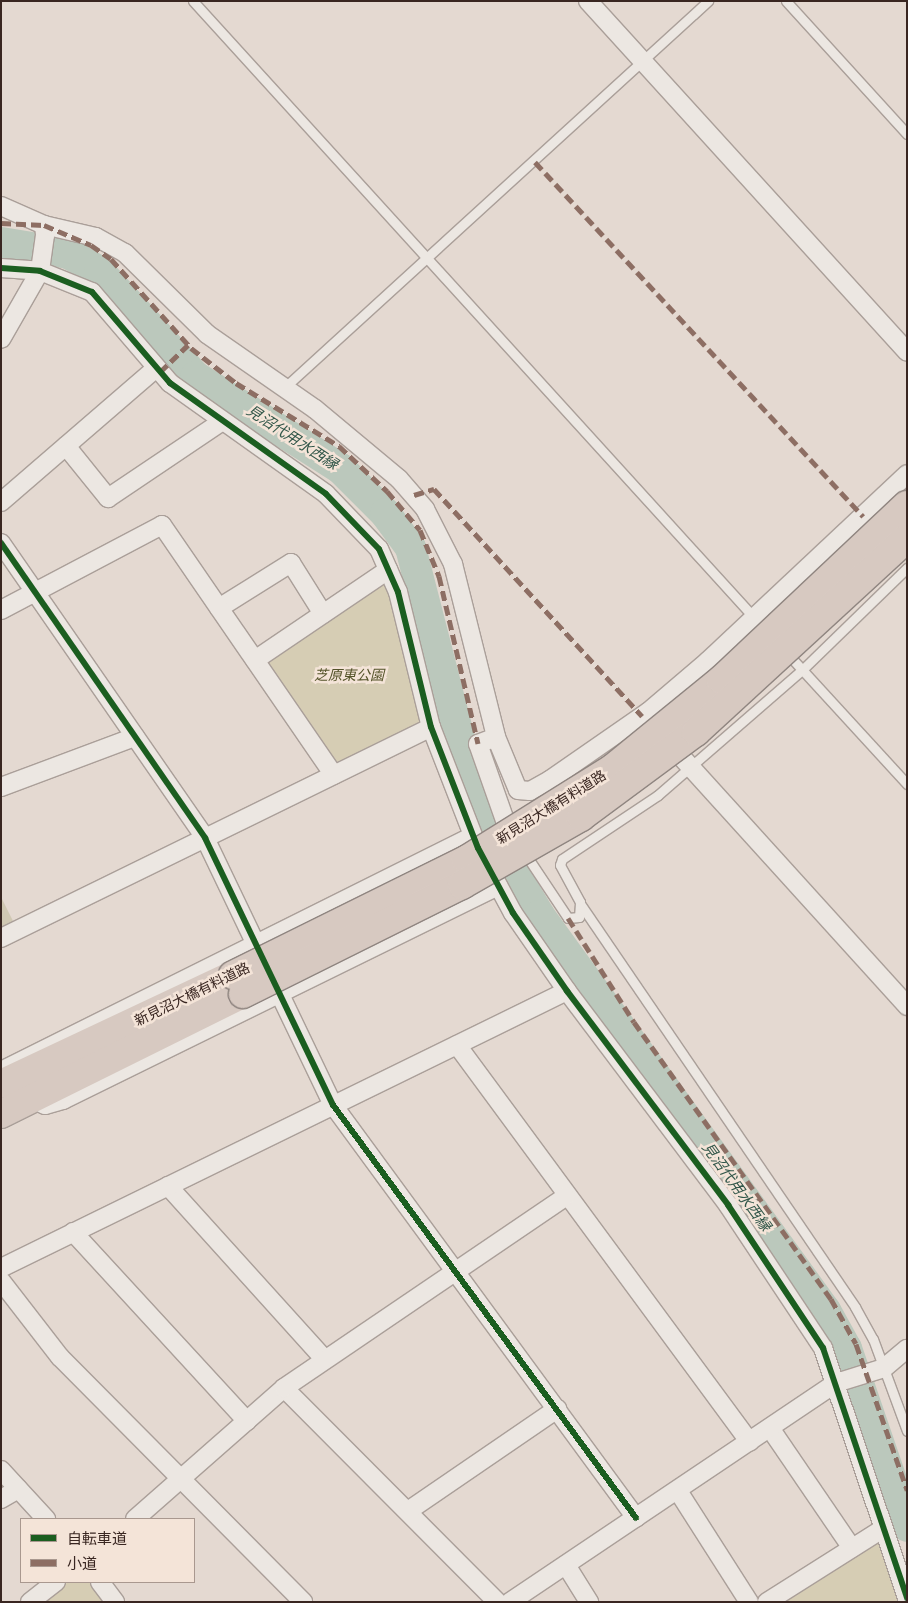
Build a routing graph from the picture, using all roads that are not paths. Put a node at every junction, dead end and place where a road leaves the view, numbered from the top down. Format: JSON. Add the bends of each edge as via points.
{"nodes":[{"id":1,"x":193,"y":1,"type":"edge"},
{"id":2,"x":588,"y":1,"type":"edge"},
{"id":3,"x":708,"y":1,"type":"edge"},
{"id":4,"x":786,"y":1,"type":"edge"},
{"id":5,"x":643,"y":61,"type":"junction"},
{"id":6,"x":907,"y":134,"type":"edge"},
{"id":7,"x":1,"y":206,"type":"edge"},
{"id":8,"x":44,"y":230,"type":"junction"},
{"id":9,"x":427,"y":260,"type":"junction"},
{"id":10,"x":1,"y":268,"type":"edge"},
{"id":11,"x":40,"y":271,"type":"junction"},
{"id":12,"x":1,"y":339,"type":"edge"},
{"id":13,"x":907,"y":351,"type":"edge"},
{"id":14,"x":156,"y":368,"type":"junction"},
{"id":15,"x":285,"y":387,"type":"junction"},
{"id":16,"x":221,"y":422,"type":"junction"},
{"id":17,"x":66,"y":446,"type":"junction"},
{"id":18,"x":907,"y":474,"type":"edge"},
{"id":19,"x":1,"y":502,"type":"edge"},
{"id":20,"x":907,"y":505,"type":"edge"},
{"id":21,"x":907,"y":538,"type":"edge"},
{"id":22,"x":1,"y":543,"type":"edge"},
{"id":23,"x":907,"y":568,"type":"edge"},
{"id":24,"x":388,"y":570,"type":"junction"},
{"id":25,"x":35,"y":592,"type":"junction"},
{"id":26,"x":219,"y":608,"type":"junction"},
{"id":27,"x":1,"y":610,"type":"edge"},
{"id":28,"x":323,"y":614,"type":"junction"},
{"id":29,"x":755,"y":620,"type":"junction"},
{"id":30,"x":255,"y":660,"type":"junction"},
{"id":31,"x":803,"y":669,"type":"junction"},
{"id":32,"x":642,"y":716,"type":"junction"},
{"id":33,"x":431,"y":727,"type":"junction"},
{"id":34,"x":136,"y":737,"type":"junction"},
{"id":35,"x":496,"y":737,"type":"junction"},
{"id":36,"x":692,"y":766,"type":"junction"},
{"id":37,"x":334,"y":775,"type":"junction"},
{"id":38,"x":907,"y":784,"type":"edge"},
{"id":39,"x":1,"y":787,"type":"edge"},
{"id":40,"x":205,"y":838,"type":"junction"},
{"id":41,"x":475,"y":842,"type":"junction"},
{"id":42,"x":495,"y":881,"type":"junction"},
{"id":43,"x":580,"y":902,"type":"junction"},
{"id":44,"x":1,"y":938,"type":"edge"},
{"id":45,"x":254,"y":943,"type":"junction"},
{"id":46,"x":238,"y":984,"type":"junction"},
{"id":47,"x":567,"y":992,"type":"junction"},
{"id":48,"x":278,"y":993,"type":"junction"},
{"id":49,"x":907,"y":1006,"type":"edge"},
{"id":50,"x":457,"y":1045,"type":"junction"},
{"id":51,"x":58,"y":1070,"type":"junction"},
{"id":52,"x":1,"y":1071,"type":"edge"},
{"id":53,"x":1,"y":1084,"type":"edge"},
{"id":54,"x":29,"y":1098,"type":"junction"},
{"id":55,"x":333,"y":1105,"type":"junction"},
{"id":56,"x":1,"y":1114,"type":"edge"},
{"id":57,"x":168,"y":1186,"type":"junction"},
{"id":58,"x":565,"y":1197,"type":"junction"},
{"id":59,"x":73,"y":1232,"type":"junction"},
{"id":60,"x":1,"y":1268,"type":"edge"},
{"id":61,"x":456,"y":1271,"type":"junction"},
{"id":62,"x":1,"y":1281,"type":"edge"},
{"id":63,"x":907,"y":1349,"type":"edge"},
{"id":64,"x":325,"y":1360,"type":"junction"},
{"id":65,"x":884,"y":1368,"type":"junction"},
{"id":66,"x":836,"y":1383,"type":"junction"},
{"id":67,"x":284,"y":1388,"type":"junction"},
{"id":68,"x":557,"y":1409,"type":"junction"},
{"id":69,"x":247,"y":1421,"type":"junction"},
{"id":70,"x":770,"y":1428,"type":"junction"},
{"id":71,"x":907,"y":1431,"type":"edge"},
{"id":72,"x":750,"y":1442,"type":"junction"},
{"id":73,"x":1,"y":1470,"type":"edge"},
{"id":74,"x":182,"y":1482,"type":"junction"},
{"id":75,"x":18,"y":1489,"type":"junction"},
{"id":76,"x":678,"y":1491,"type":"junction"},
{"id":77,"x":1,"y":1499,"type":"edge"},
{"id":78,"x":408,"y":1510,"type":"junction"},
{"id":79,"x":45,"y":1518,"type":"edge"},
{"id":80,"x":136,"y":1518,"type":"edge"},
{"id":81,"x":636,"y":1518,"type":"junction"},
{"id":82,"x":884,"y":1528,"type":"junction"},
{"id":83,"x":852,"y":1548,"type":"junction"},
{"id":84,"x":566,"y":1565,"type":"junction"},
{"id":85,"x":55,"y":1583,"type":"edge"},
{"id":86,"x":101,"y":1583,"type":"edge"},
{"id":87,"x":907,"y":1598,"type":"edge"},
{"id":88,"x":30,"y":1602,"type":"edge"},
{"id":89,"x":115,"y":1602,"type":"edge"},
{"id":90,"x":303,"y":1602,"type":"edge"},
{"id":91,"x":497,"y":1602,"type":"edge"},
{"id":92,"x":510,"y":1602,"type":"edge"},
{"id":93,"x":589,"y":1602,"type":"edge"},
{"id":94,"x":748,"y":1602,"type":"edge"},
{"id":95,"x":767,"y":1602,"type":"edge"}],
"edges":[{"from":1,"to":9,"type":"lane"},
{"from":2,"to":5,"type":"street"},
{"from":3,"to":5,"type":"lane"},
{"from":4,"to":6,"type":"lane"},
{"from":5,"to":9,"type":"lane"},
{"from":5,"to":13,"type":"street"},
{"from":7,"to":8,"type":"street"},
{"from":8,"to":11,"type":"street"},
{"from":8,"to":15,"type":"street","via":[[96,237],[125,253],[207,334]]},
{"from":9,"to":15,"type":"lane"},
{"from":9,"to":29,"type":"lane"},
{"from":10,"to":11,"type":"street"},
{"from":11,"to":12,"type":"street"},
{"from":11,"to":14,"type":"street","via":[[92,292]]},
{"from":14,"to":16,"type":"street"},
{"from":14,"to":17,"type":"street"},
{"from":15,"to":35,"type":"street","via":[[358,444],[425,509],[453,564]]},
{"from":16,"to":17,"type":"street","via":[[108,498]]},
{"from":16,"to":24,"type":"street","via":[[326,494],[379,548]]},
{"from":17,"to":19,"type":"street"},
{"from":18,"to":29,"type":"street"},
{"from":20,"to":46,"type":"highway","name":"新見沼大橋有料道路","bridge":true,"via":[[728,674],[613,768],[466,860]]},
{"from":21,"to":46,"type":"highway","name":"新見沼大橋有料道路","bridge":true,"via":[[711,720],[581,817],[469,882]]},
{"from":22,"to":25,"type":"street"},
{"from":23,"to":31,"type":"lane"},
{"from":24,"to":28,"type":"street"},
{"from":24,"to":33,"type":"street"},
{"from":25,"to":26,"type":"street","via":[[162,525]]},
{"from":25,"to":27,"type":"street"},
{"from":25,"to":34,"type":"street"},
{"from":26,"to":28,"type":"street","via":[[291,564]]},
{"from":26,"to":30,"type":"street"},
{"from":28,"to":30,"type":"street"},
{"from":29,"to":31,"type":"lane"},
{"from":29,"to":32,"type":"street"},
{"from":30,"to":37,"type":"street"},
{"from":31,"to":36,"type":"lane"},
{"from":31,"to":38,"type":"lane"},
{"from":32,"to":35,"type":"street","via":[[550,780],[524,792],[518,790]]},
{"from":32,"to":36,"type":"street"},
{"from":33,"to":37,"type":"street"},
{"from":33,"to":41,"type":"street"},
{"from":34,"to":39,"type":"street"},
{"from":34,"to":40,"type":"street"},
{"from":35,"to":41,"type":"street","via":[[478,744],[508,829]]},
{"from":36,"to":43,"type":"lane","via":[[644,805],[562,859],[560,865]]},
{"from":36,"to":49,"type":"street"},
{"from":37,"to":40,"type":"street"},
{"from":40,"to":44,"type":"street"},
{"from":40,"to":45,"type":"street"},
{"from":41,"to":42,"type":"street"},
{"from":41,"to":45,"type":"street"},
{"from":42,"to":43,"type":"lane","via":[[528,858],[568,918],[579,917]]},
{"from":42,"to":47,"type":"street"},
{"from":42,"to":48,"type":"street"},
{"from":43,"to":65,"type":"lane","via":[[850,1299]]},
{"from":45,"to":48,"type":"street"},
{"from":45,"to":52,"type":"street"},
{"from":46,"to":51,"type":"highway","name":"新見沼大橋有料道路"},
{"from":47,"to":50,"type":"street"},
{"from":47,"to":66,"type":"street","via":[[766,1260],[823,1348]]},
{"from":48,"to":54,"type":"street","via":[[63,1100],[45,1105]]},
{"from":48,"to":55,"type":"street"},
{"from":50,"to":55,"type":"street"},
{"from":50,"to":58,"type":"street"},
{"from":51,"to":53,"type":"highway"},
{"from":51,"to":54,"type":"highway"},
{"from":54,"to":56,"type":"highway"},
{"from":55,"to":57,"type":"street"},
{"from":55,"to":61,"type":"street"},
{"from":57,"to":59,"type":"street"},
{"from":57,"to":64,"type":"street"},
{"from":58,"to":61,"type":"street"},
{"from":58,"to":72,"type":"street"},
{"from":59,"to":60,"type":"street"},
{"from":59,"to":69,"type":"street"},
{"from":61,"to":64,"type":"street"},
{"from":61,"to":68,"type":"street"},
{"from":62,"to":74,"type":"street","via":[[60,1357]]},
{"from":63,"to":65,"type":"street"},
{"from":64,"to":67,"type":"street"},
{"from":65,"to":66,"type":"street"},
{"from":65,"to":71,"type":"lane"},
{"from":66,"to":70,"type":"street"},
{"from":66,"to":82,"type":"street"},
{"from":67,"to":69,"type":"street"},
{"from":67,"to":78,"type":"street"},
{"from":68,"to":78,"type":"street"},
{"from":68,"to":81,"type":"street"},
{"from":69,"to":74,"type":"street"},
{"from":70,"to":72,"type":"street"},
{"from":70,"to":83,"type":"street"},
{"from":72,"to":76,"type":"street"},
{"from":73,"to":75,"type":"street"},
{"from":74,"to":80,"type":"street"},
{"from":74,"to":90,"type":"street"},
{"from":75,"to":77,"type":"street"},
{"from":75,"to":79,"type":"street"},
{"from":76,"to":81,"type":"street"},
{"from":76,"to":94,"type":"street"},
{"from":78,"to":91,"type":"street"},
{"from":81,"to":84,"type":"street"},
{"from":82,"to":83,"type":"street"},
{"from":82,"to":87,"type":"street"},
{"from":83,"to":95,"type":"street"},
{"from":84,"to":92,"type":"street"},
{"from":84,"to":93,"type":"street"},
{"from":85,"to":88,"type":"street"},
{"from":86,"to":89,"type":"street"}]}
